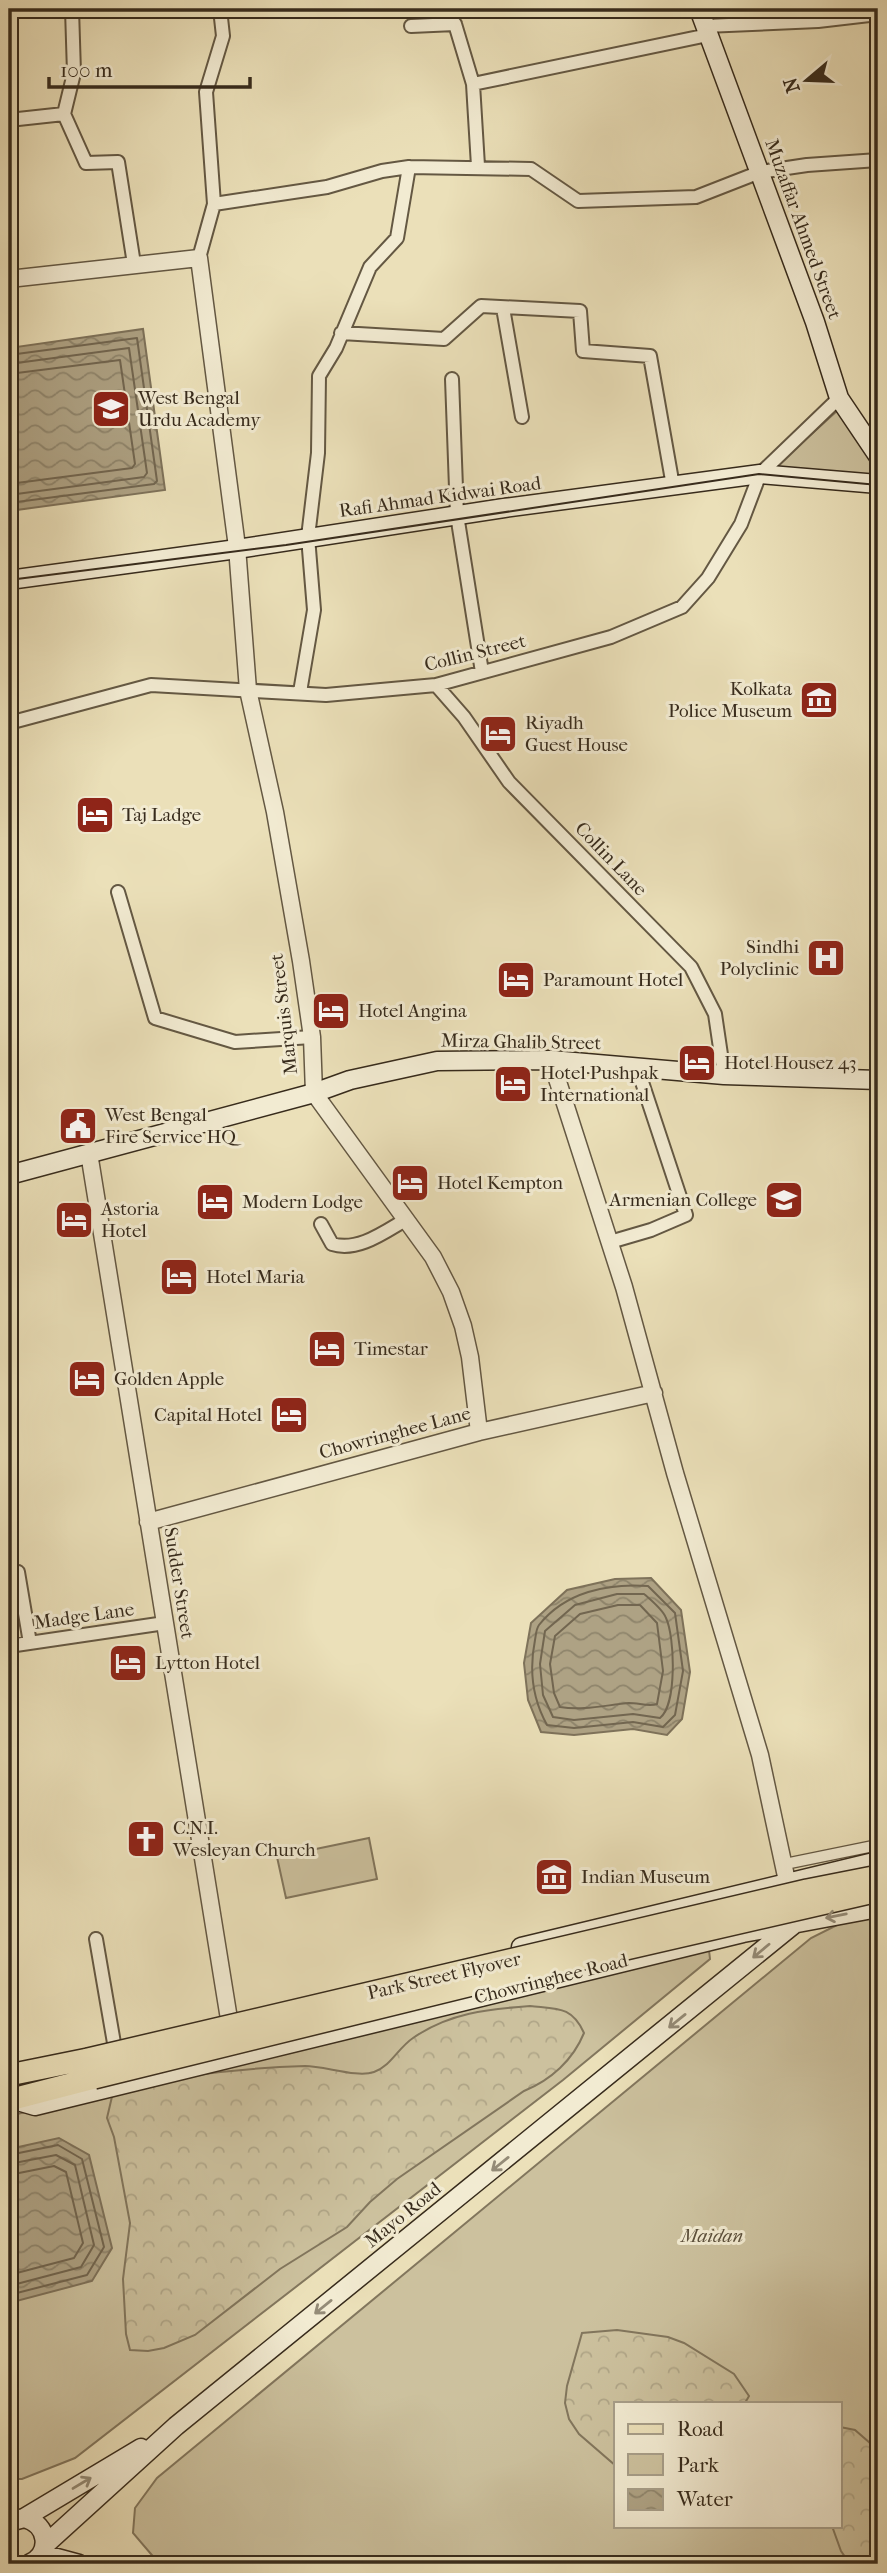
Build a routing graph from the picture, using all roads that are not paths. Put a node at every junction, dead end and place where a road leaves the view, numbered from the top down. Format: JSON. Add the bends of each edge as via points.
{"nodes":[{"id":1,"x":72,"y":9,"type":"edge"},
{"id":2,"x":220,"y":9,"type":"edge"},
{"id":3,"x":443,"y":9,"type":"edge"},
{"id":4,"x":842,"y":14,"type":"edge"},
{"id":5,"x":878,"y":14,"type":"edge"},
{"id":6,"x":704,"y":23,"type":"edge"},
{"id":7,"x":455,"y":24,"type":"junction"},
{"id":8,"x":411,"y":26,"type":"dead end"},
{"id":9,"x":472,"y":84,"type":"junction"},
{"id":10,"x":64,"y":114,"type":"junction"},
{"id":11,"x":9,"y":120,"type":"edge"},
{"id":12,"x":878,"y":160,"type":"edge"},
{"id":13,"x":478,"y":166,"type":"junction"},
{"id":14,"x":409,"y":167,"type":"junction"},
{"id":15,"x":760,"y":173,"type":"junction"},
{"id":16,"x":214,"y":204,"type":"junction"},
{"id":17,"x":199,"y":258,"type":"junction"},
{"id":18,"x":134,"y":264,"type":"junction"},
{"id":19,"x":9,"y":279,"type":"edge"},
{"id":20,"x":503,"y":308,"type":"junction"},
{"id":21,"x":341,"y":333,"type":"junction"},
{"id":22,"x":452,"y":379,"type":"dead end"},
{"id":23,"x":839,"y":398,"type":"junction"},
{"id":24,"x":522,"y":417,"type":"dead end"},
{"id":25,"x":878,"y":456,"type":"edge"},
{"id":26,"x":760,"y":474,"type":"junction"},
{"id":27,"x":878,"y":484,"type":"edge"},
{"id":28,"x":673,"y":486,"type":"junction"},
{"id":29,"x":457,"y":515,"type":"junction"},
{"id":30,"x":308,"y":537,"type":"junction"},
{"id":31,"x":237,"y":549,"type":"junction"},
{"id":32,"x":9,"y":580,"type":"edge"},
{"id":33,"x":482,"y":672,"type":"junction"},
{"id":34,"x":436,"y":685,"type":"junction"},
{"id":35,"x":248,"y":690,"type":"junction"},
{"id":36,"x":300,"y":692,"type":"junction"},
{"id":37,"x":9,"y":723,"type":"edge"},
{"id":38,"x":118,"y":892,"type":"dead end"},
{"id":39,"x":312,"y":1037,"type":"junction"},
{"id":40,"x":551,"y":1060,"type":"junction"},
{"id":41,"x":637,"y":1067,"type":"junction"},
{"id":42,"x":724,"y":1075,"type":"junction"},
{"id":43,"x":878,"y":1080,"type":"edge"},
{"id":44,"x":314,"y":1093,"type":"junction"},
{"id":45,"x":89,"y":1153,"type":"junction"},
{"id":46,"x":9,"y":1175,"type":"edge"},
{"id":47,"x":405,"y":1220,"type":"junction"},
{"id":48,"x":321,"y":1224,"type":"dead end"},
{"id":49,"x":610,"y":1242,"type":"junction"},
{"id":50,"x":654,"y":1393,"type":"junction"},
{"id":51,"x":479,"y":1432,"type":"junction"},
{"id":52,"x":148,"y":1522,"type":"junction"},
{"id":53,"x":18,"y":1572,"type":"dead end"},
{"id":54,"x":165,"y":1623,"type":"junction"},
{"id":55,"x":30,"y":1643,"type":"junction"},
{"id":56,"x":9,"y":1646,"type":"edge"},
{"id":57,"x":878,"y":1845,"type":"edge"},
{"id":58,"x":878,"y":1861,"type":"edge"},
{"id":59,"x":786,"y":1873,"type":"junction"},
{"id":60,"x":878,"y":1876,"type":"edge"},
{"id":61,"x":878,"y":1891,"type":"edge"},
{"id":62,"x":878,"y":1908,"type":"edge"},
{"id":63,"x":793,"y":1925,"type":"junction"},
{"id":64,"x":96,"y":1939,"type":"dead end"},
{"id":65,"x":229,"y":2019,"type":"junction"},
{"id":66,"x":114,"y":2043,"type":"junction"},
{"id":67,"x":91,"y":2068,"type":"junction"},
{"id":68,"x":9,"y":2074,"type":"edge"},
{"id":69,"x":10,"y":2099,"type":"edge"},
{"id":70,"x":176,"y":2426,"type":"junction"},
{"id":71,"x":16,"y":2520,"type":"edge"},
{"id":72,"x":38,"y":2554,"type":"edge"},
{"id":73,"x":79,"y":2564,"type":"edge"}],
"edges":[{"from":1,"to":10,"type":"street","via":[[74,73]]},
{"from":2,"to":16,"type":"street","via":[[223,36],[206,92]]},
{"from":3,"to":7,"type":"street"},
{"from":4,"to":5,"type":"street"},
{"from":4,"to":6,"type":"street"},
{"from":6,"to":9,"type":"street"},
{"from":6,"to":15,"type":"main road","name":"Muzaffar Ahmed Street"},
{"from":7,"to":8,"type":"street"},
{"from":7,"to":9,"type":"street"},
{"from":9,"to":13,"type":"street"},
{"from":10,"to":11,"type":"street"},
{"from":10,"to":18,"type":"street","via":[[86,163],[118,162]]},
{"from":12,"to":15,"type":"street"},
{"from":13,"to":14,"type":"street"},
{"from":13,"to":15,"type":"street","via":[[531,169],[578,201],[696,197]]},
{"from":14,"to":16,"type":"street","via":[[327,187]]},
{"from":14,"to":21,"type":"street","via":[[397,238],[370,267]]},
{"from":15,"to":23,"type":"main road","name":"Muzaffar Ahmed Street"},
{"from":16,"to":17,"type":"street"},
{"from":17,"to":18,"type":"street"},
{"from":17,"to":31,"type":"street","name":"Marquis Street"},
{"from":18,"to":19,"type":"street"},
{"from":20,"to":21,"type":"street","via":[[481,306],[444,339]]},
{"from":20,"to":24,"type":"street"},
{"from":20,"to":28,"type":"street","via":[[580,311],[583,351],[650,356]]},
{"from":21,"to":30,"type":"street","via":[[319,376],[318,453]]},
{"from":22,"to":29,"type":"street"},
{"from":23,"to":25,"type":"main road","name":"Muzaffar Ahmed Street"},
{"from":23,"to":26,"type":"street","name":"Collin Street"},
{"from":26,"to":27,"type":"main road","name":"Rafi Ahmad Kidwai Road"},
{"from":26,"to":28,"type":"main road","name":"Rafi Ahmad Kidwai Road"},
{"from":26,"to":33,"type":"street","name":"Collin Street","via":[[741,524],[708,578],[682,607],[611,637]]},
{"from":28,"to":29,"type":"main road","name":"Rafi Ahmad Kidwai Road"},
{"from":29,"to":30,"type":"main road","name":"Rafi Ahmad Kidwai Road"},
{"from":29,"to":33,"type":"street"},
{"from":30,"to":31,"type":"main road","name":"Rafi Ahmad Kidwai Road"},
{"from":30,"to":36,"type":"street","via":[[314,610]]},
{"from":31,"to":32,"type":"main road","name":"Rafi Ahmad Kidwai Road"},
{"from":31,"to":35,"type":"street","name":"Marquis Street"},
{"from":33,"to":34,"type":"street","name":"Collin Street"},
{"from":34,"to":36,"type":"street","name":"Collin Street","via":[[326,695]]},
{"from":34,"to":42,"type":"street","name":"Collin Lane","via":[[509,782],[691,967],[715,1014]]},
{"from":35,"to":36,"type":"street","name":"Collin Street"},
{"from":35,"to":37,"type":"street","name":"Collin Street","via":[[150,685]]},
{"from":35,"to":39,"type":"street","name":"Marquis Street","via":[[277,823]]},
{"from":38,"to":39,"type":"street","via":[[155,1018],[234,1042]]},
{"from":39,"to":44,"type":"street","name":"Marquis Street"},
{"from":40,"to":41,"type":"main road","name":"Mirza Ghalib Street"},
{"from":40,"to":44,"type":"main road","name":"Mirza Ghalib Street","via":[[437,1060]]},
{"from":40,"to":49,"type":"street"},
{"from":41,"to":42,"type":"main road","name":"Mirza Ghalib Street"},
{"from":41,"to":49,"type":"street","via":[[686,1215]]},
{"from":42,"to":43,"type":"main road","name":"Mirza Ghalib Street"},
{"from":44,"to":45,"type":"main road","name":"Mirza Ghalib Street"},
{"from":44,"to":47,"type":"street","name":"Marquis Street"},
{"from":45,"to":46,"type":"main road","name":"Mirza Ghalib Street"},
{"from":45,"to":52,"type":"street","name":"Sudder Street"},
{"from":47,"to":48,"type":"street","via":[[377,1237],[344,1248],[332,1244]]},
{"from":47,"to":51,"type":"street","name":"Marquis Street","via":[[434,1259],[463,1326]]},
{"from":49,"to":50,"type":"street"},
{"from":50,"to":51,"type":"street","name":"Chowringhee Lane"},
{"from":50,"to":59,"type":"street","via":[[760,1755]]},
{"from":51,"to":52,"type":"street","name":"Chowringhee Lane"},
{"from":52,"to":54,"type":"street","name":"Sudder Street"},
{"from":53,"to":55,"type":"street"},
{"from":54,"to":55,"type":"street","name":"Madge Lane"},
{"from":54,"to":65,"type":"street","name":"Sudder Street"},
{"from":55,"to":56,"type":"street","name":"Madge Lane"},
{"from":57,"to":59,"type":"street"},
{"from":58,"to":59,"type":"main road","name":"Chowringhee Road"},
{"from":59,"to":63,"type":"street"},
{"from":59,"to":65,"type":"main road","name":"Chowringhee Road"},
{"from":60,"to":67,"type":"main road","name":"Park Street Flyover","bridge":true},
{"from":61,"to":67,"type":"main road","name":"Park Street Flyover","bridge":true},
{"from":62,"to":63,"type":"main road","name":"Chowringhee Road","one_way":true},
{"from":63,"to":69,"type":"main road","name":"Chowringhee Road","via":[[528,1984],[35,2106]]},
{"from":63,"to":70,"type":"main road","name":"Mayo Road","one_way":true},
{"from":64,"to":66,"type":"street"},
{"from":65,"to":66,"type":"main road","name":"Chowringhee Road"},
{"from":66,"to":68,"type":"main road","name":"Chowringhee Road","via":[[23,2063]]},
{"from":67,"to":68,"type":"main road","name":"Park Street Flyover"},
{"from":67,"to":69,"type":"main road","name":"Park Street Flyover"},
{"from":71,"to":70,"type":"main road","one_way":true},
{"from":70,"to":72,"type":"main road","name":"Mayo Road"},
{"from":71,"to":72,"type":"main road","via":[[41,2528]]},
{"from":72,"to":73,"type":"main road"}]}
